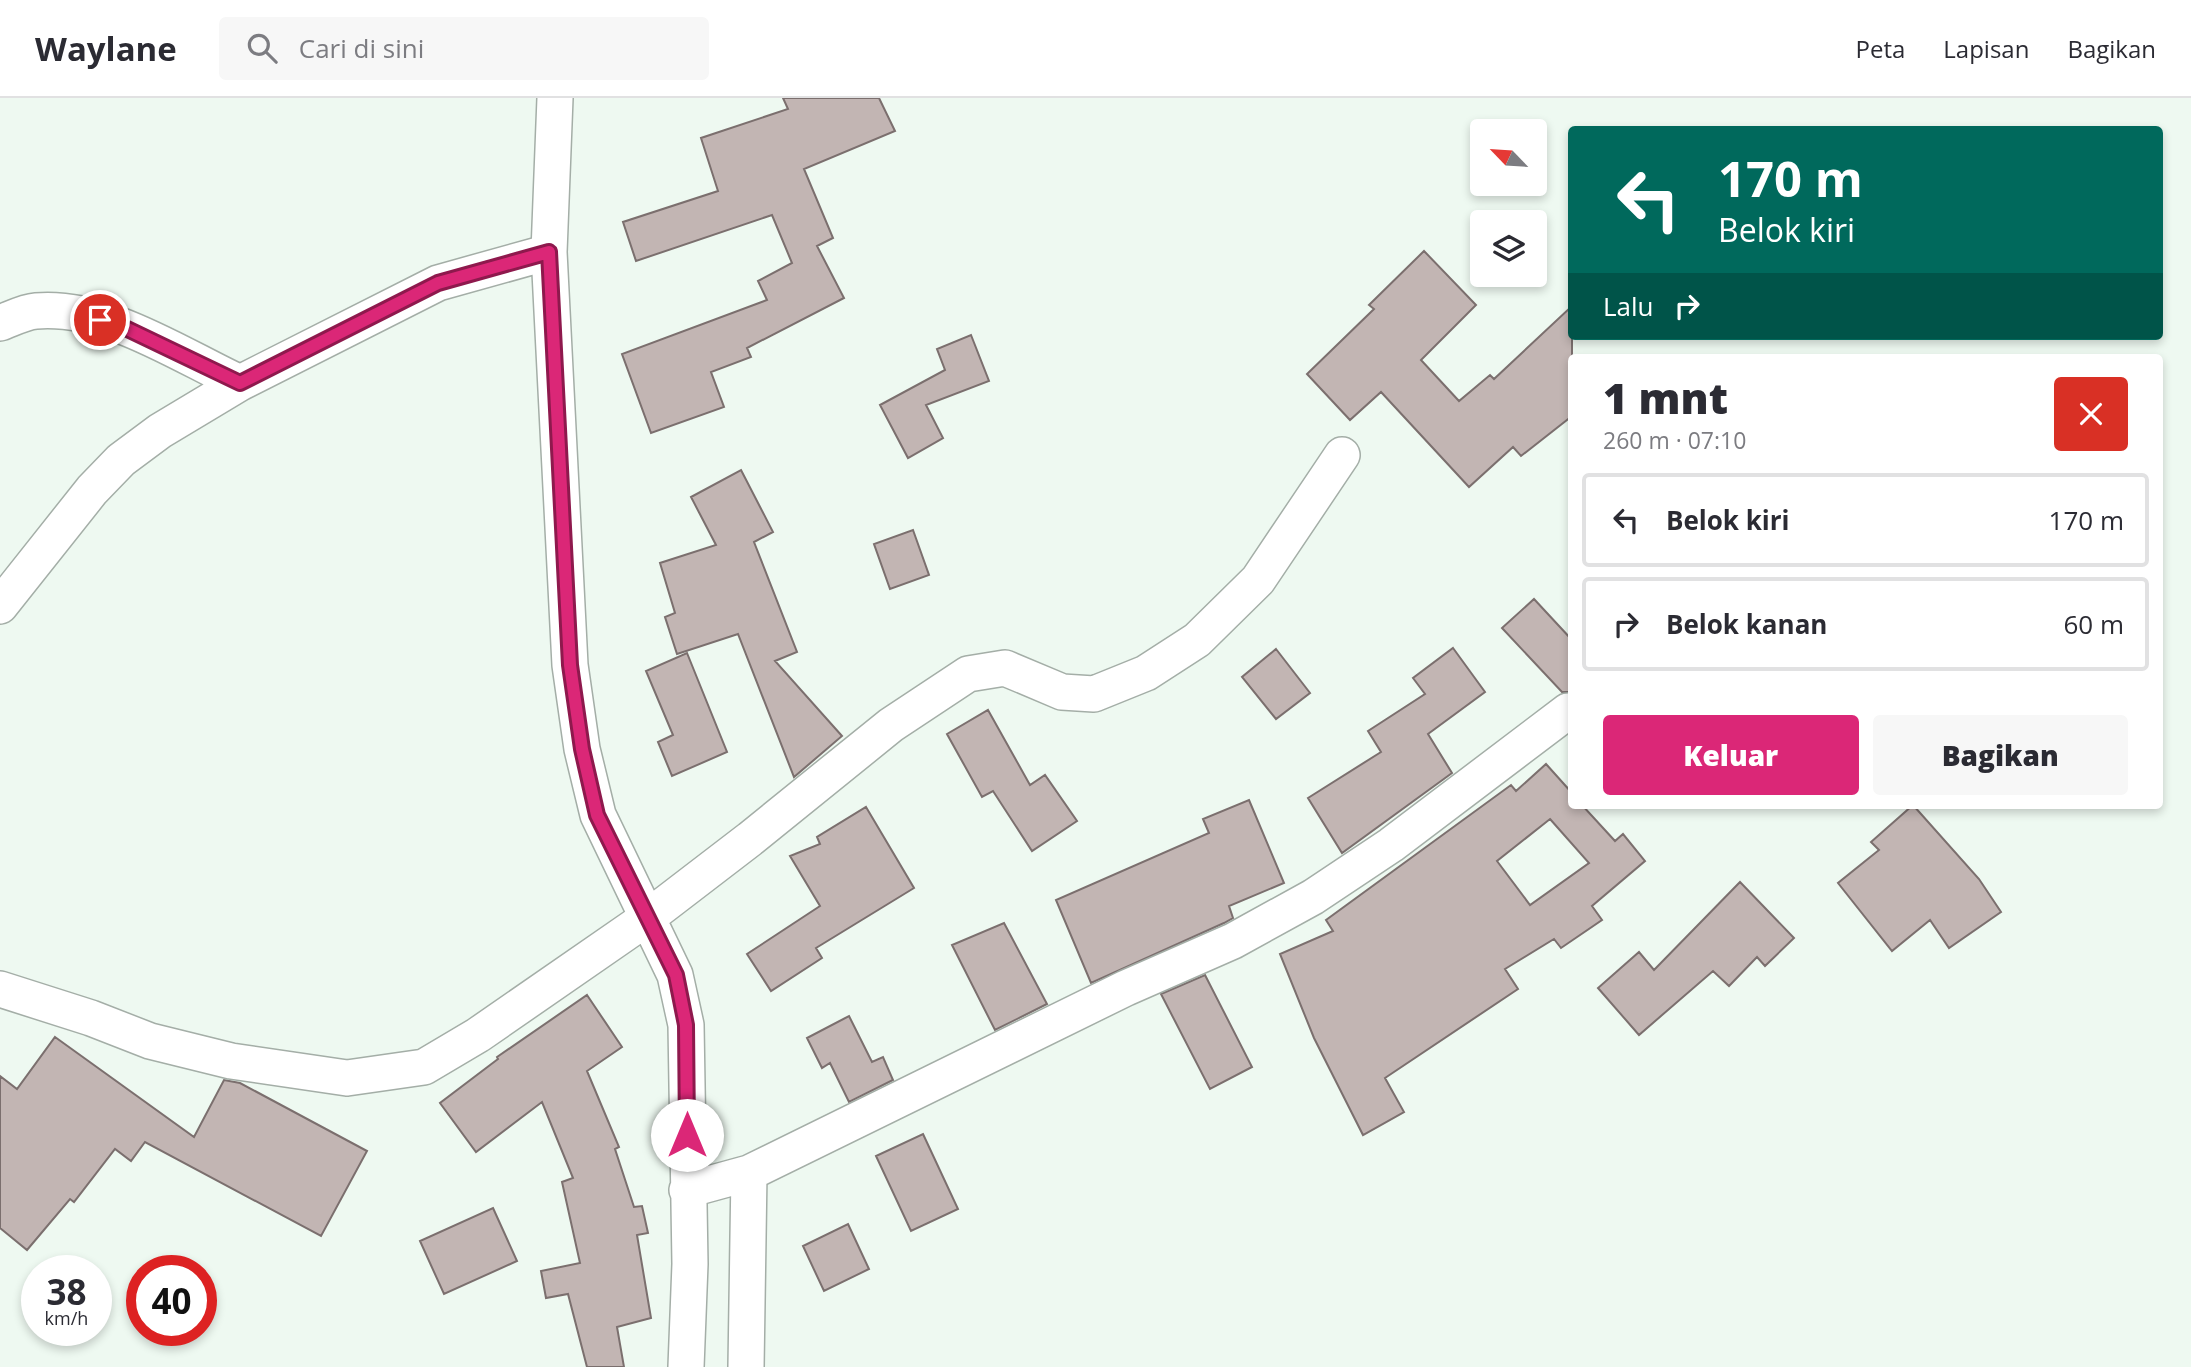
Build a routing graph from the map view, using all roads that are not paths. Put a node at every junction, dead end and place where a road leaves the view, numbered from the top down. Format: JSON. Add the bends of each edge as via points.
{"nodes":[{"id":1,"x":555,"y":98,"type":"edge"},
{"id":2,"x":549,"y":252,"type":"junction"},
{"id":3,"x":0,"y":323,"type":"edge"},
{"id":4,"x":240,"y":383,"type":"junction"},
{"id":5,"x":1342,"y":455,"type":"dead end"},
{"id":6,"x":0,"y":606,"type":"edge"},
{"id":7,"x":1568,"y":711,"type":"dead end"},
{"id":8,"x":647,"y":918,"type":"junction"},
{"id":9,"x":0,"y":989,"type":"edge"},
{"id":10,"x":749,"y":1173,"type":"junction"},
{"id":11,"x":687,"y":1191,"type":"junction"},
{"id":12,"x":686,"y":1367,"type":"edge"},
{"id":13,"x":746,"y":1367,"type":"edge"}],
"edges":[{"from":1,"to":2,"type":"street"},
{"from":2,"to":4,"type":"street","via":[[438,283]]},
{"from":2,"to":8,"type":"street","via":[[570,665],[582,749],[597,815]]},
{"from":3,"to":4,"type":"street","via":[[32,311],[63,310],[119,325]]},
{"from":4,"to":6,"type":"street","via":[[121,460]]},
{"from":5,"to":8,"type":"street","via":[[1258,580],[1197,640],[1146,673],[1094,694],[1062,692],[1005,668],[968,674],[891,725]]},
{"from":7,"to":10,"type":"street","via":[[1391,845],[1313,897],[1233,941],[1126,988]]},
{"from":8,"to":9,"type":"street","via":[[424,1067],[347,1078],[231,1061],[150,1041]]},
{"from":8,"to":11,"type":"street","via":[[676,975],[686,1025]]},
{"from":10,"to":11,"type":"street"},
{"from":10,"to":13,"type":"street"},
{"from":11,"to":12,"type":"street"}]}
